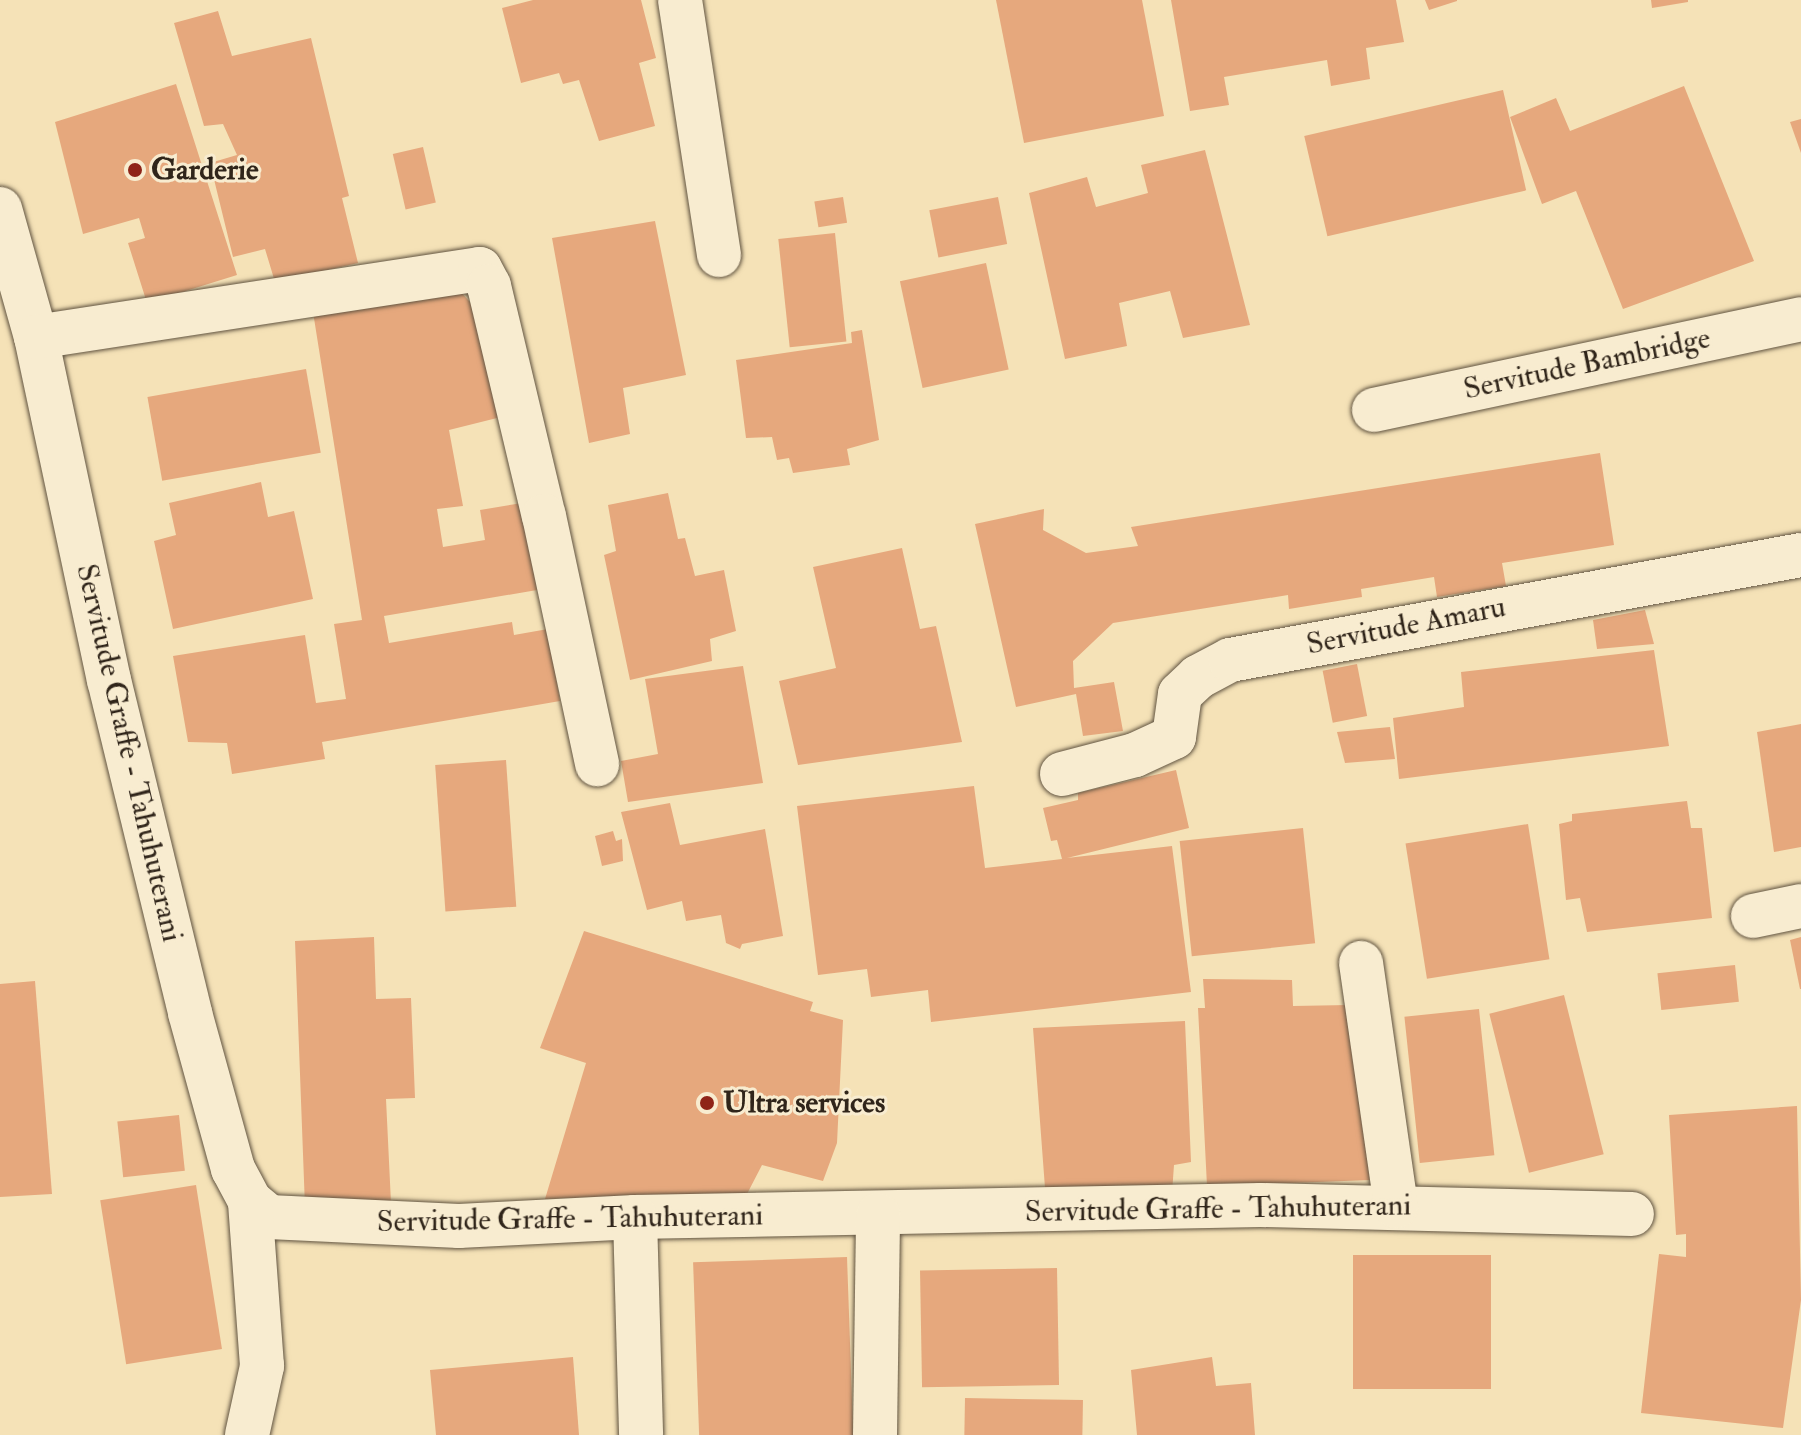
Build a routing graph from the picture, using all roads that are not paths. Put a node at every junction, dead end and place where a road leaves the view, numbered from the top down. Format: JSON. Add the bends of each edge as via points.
{"nodes":[{"id":1,"x":680,"y":0,"type":"edge"},
{"id":2,"x":0,"y":209,"type":"edge"},
{"id":3,"x":719,"y":255,"type":"dead end"},
{"id":4,"x":1801,"y":319,"type":"edge"},
{"id":5,"x":36,"y":337,"type":"junction"},
{"id":6,"x":1374,"y":410,"type":"dead end"},
{"id":7,"x":1801,"y":555,"type":"edge"},
{"id":8,"x":597,"y":764,"type":"dead end"},
{"id":9,"x":1062,"y":774,"type":"dead end"},
{"id":10,"x":1801,"y":906,"type":"edge"},
{"id":11,"x":1753,"y":916,"type":"dead end"},
{"id":12,"x":1361,"y":963,"type":"dead end"},
{"id":13,"x":250,"y":1201,"type":"junction"},
{"id":14,"x":1396,"y":1206,"type":"junction"},
{"id":15,"x":1632,"y":1214,"type":"dead end"},
{"id":16,"x":878,"y":1215,"type":"junction"},
{"id":17,"x":635,"y":1217,"type":"junction"},
{"id":18,"x":247,"y":1435,"type":"edge"},
{"id":19,"x":641,"y":1435,"type":"edge"},
{"id":20,"x":875,"y":1435,"type":"edge"}],
"edges":[{"from":1,"to":3,"type":"street"},
{"from":2,"to":5,"type":"street","name":"Servitude Graffe - Tahuhuterani"},
{"from":4,"to":6,"type":"street","name":"Servitude Bambridge"},
{"from":5,"to":8,"type":"street","via":[[480,269],[489,286]]},
{"from":5,"to":13,"type":"street","name":"Servitude Graffe - Tahuhuterani","via":[[109,680],[186,998],[233,1169]]},
{"from":7,"to":9,"type":"street","name":"Servitude Amaru","via":[[1230,660],[1180,694],[1174,737],[1135,755]]},
{"from":10,"to":11,"type":"street"},
{"from":12,"to":14,"type":"street"},
{"from":13,"to":17,"type":"street","name":"Servitude Graffe - Tahuhuterani","via":[[269,1217],[459,1226]]},
{"from":13,"to":18,"type":"street","via":[[262,1366]]},
{"from":14,"to":15,"type":"street","name":"Servitude Graffe - Tahuhuterani"},
{"from":14,"to":16,"type":"street","name":"Servitude Graffe - Tahuhuterani"},
{"from":16,"to":17,"type":"street","name":"Servitude Graffe - Tahuhuterani"},
{"from":16,"to":20,"type":"street"},
{"from":17,"to":19,"type":"street"}]}
